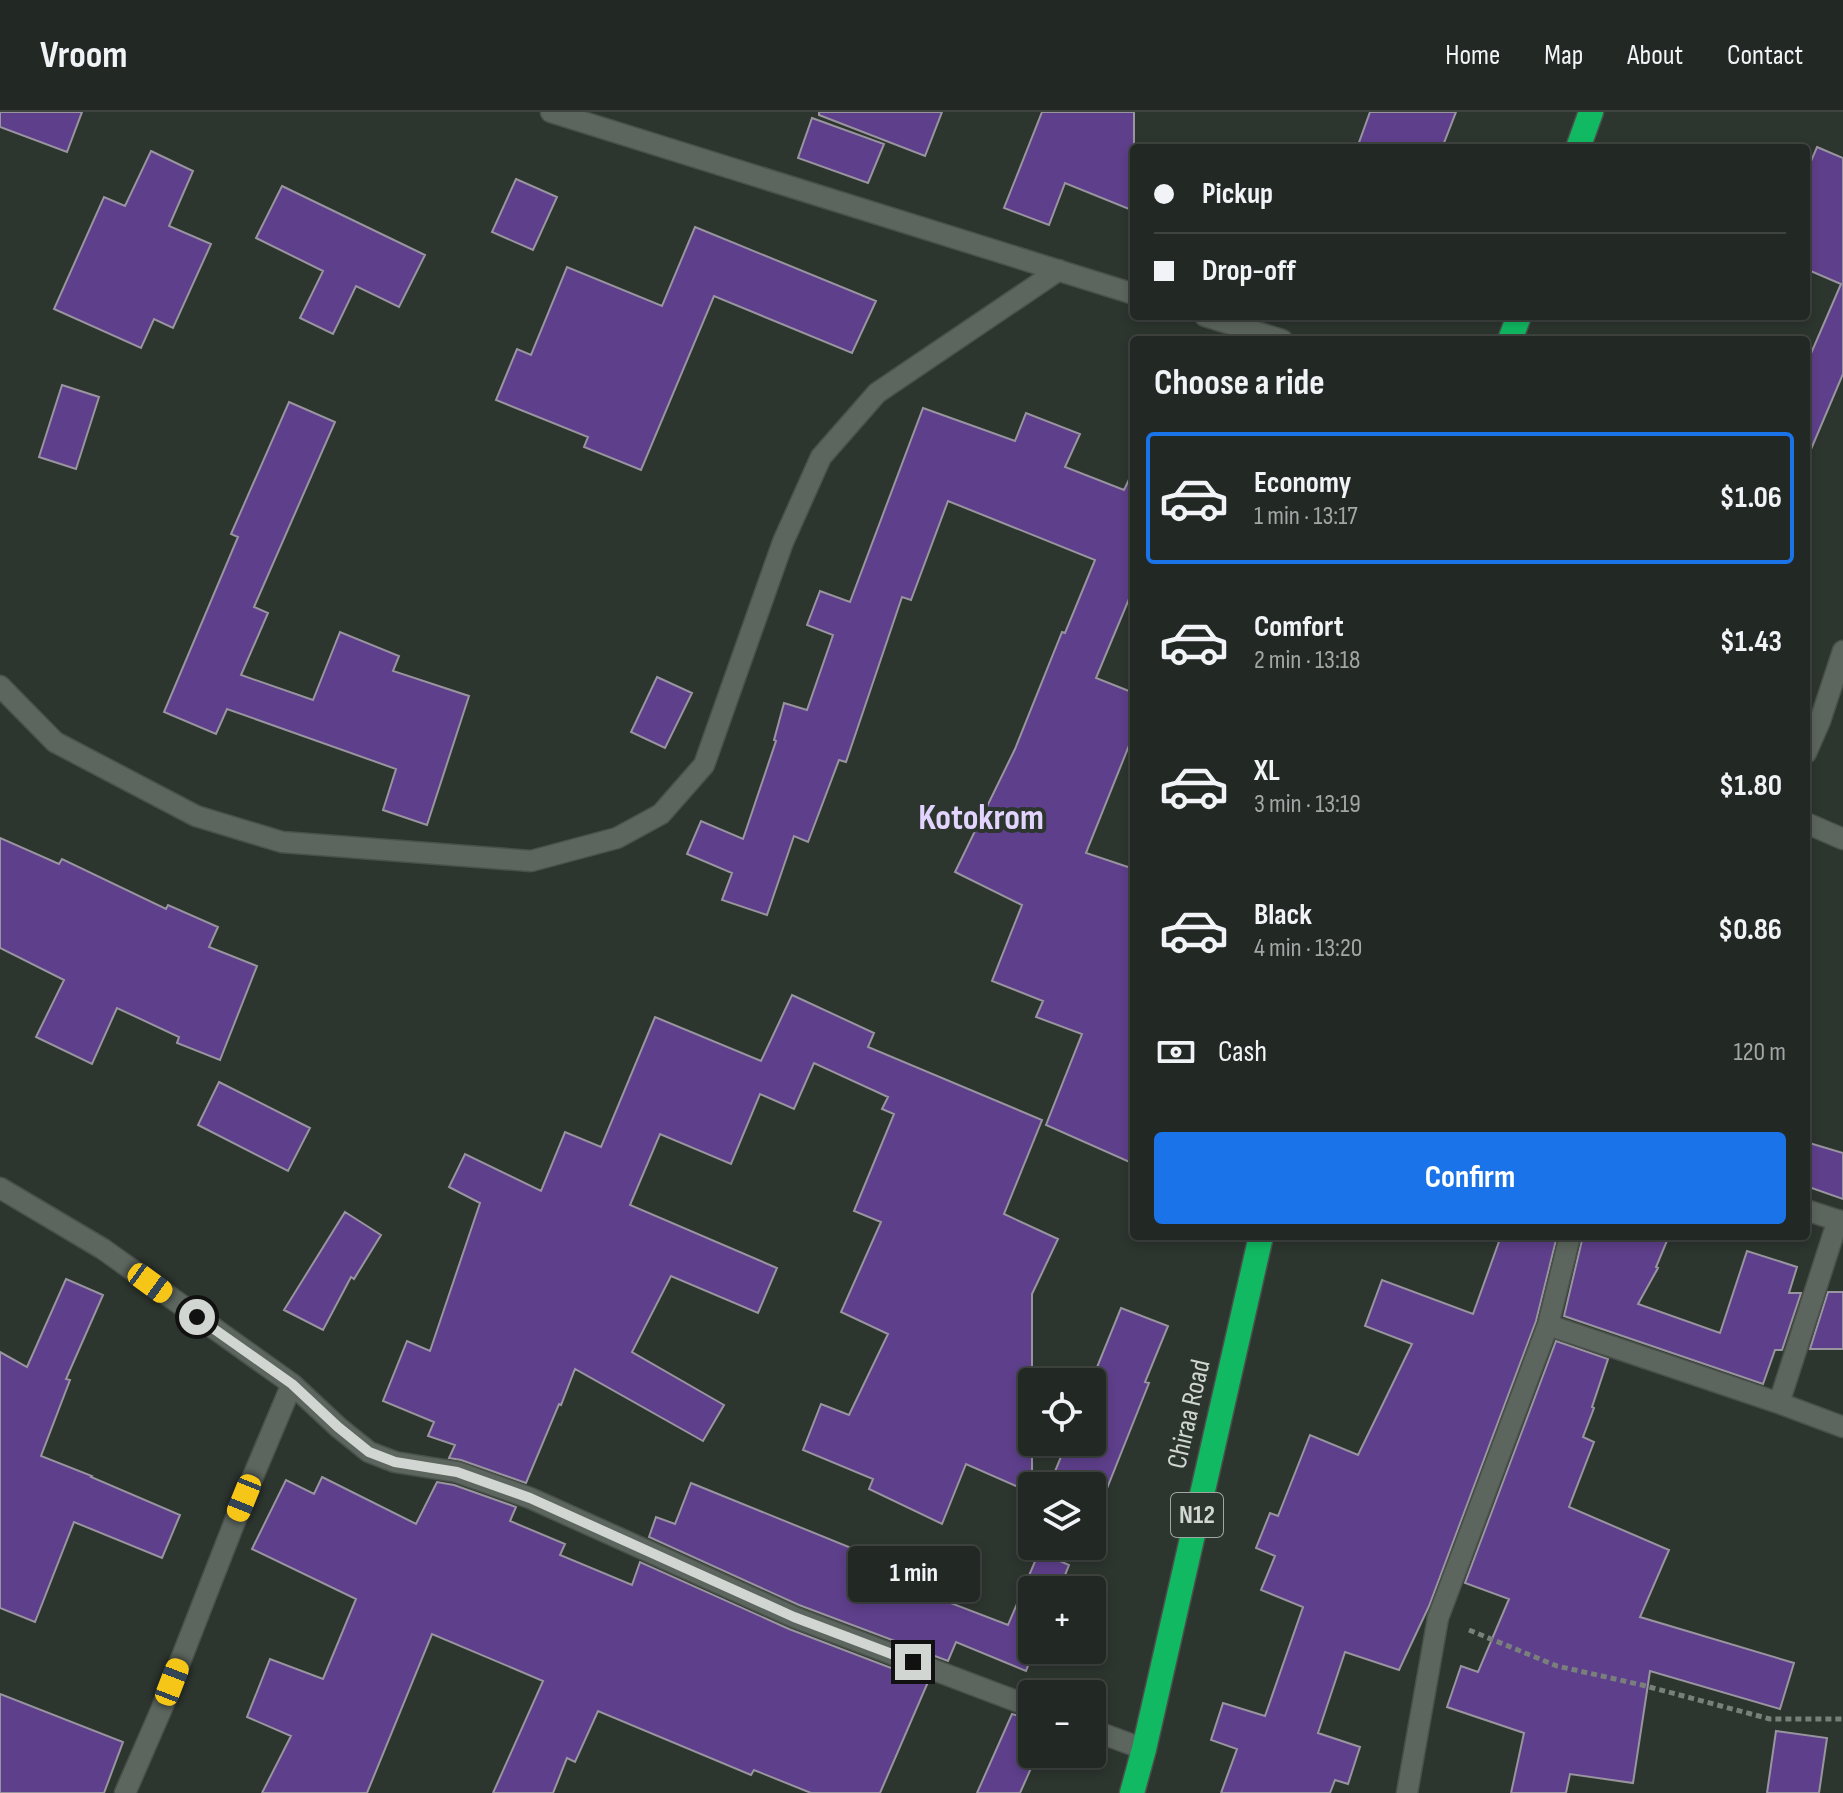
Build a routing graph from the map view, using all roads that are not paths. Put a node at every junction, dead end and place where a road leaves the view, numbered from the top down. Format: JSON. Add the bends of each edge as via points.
{"nodes":[{"id":1,"x":551,"y":112,"type":"edge"},
{"id":2,"x":1591,"y":112,"type":"edge"},
{"id":3,"x":1579,"y":144,"type":"edge"},
{"id":4,"x":1059,"y":270,"type":"junction"},
{"id":5,"x":1130,"y":293,"type":"edge"},
{"id":6,"x":1218,"y":320,"type":"edge"},
{"id":7,"x":1269,"y":336,"type":"edge"},
{"id":8,"x":1843,"y":651,"type":"edge"},
{"id":9,"x":0,"y":686,"type":"edge"},
{"id":10,"x":1810,"y":744,"type":"edge"},
{"id":11,"x":1810,"y":825,"type":"edge"},
{"id":12,"x":1843,"y":839,"type":"edge"},
{"id":13,"x":0,"y":1188,"type":"edge"},
{"id":14,"x":1810,"y":1211,"type":"edge"},
{"id":15,"x":1841,"y":1221,"type":"edge"},
{"id":16,"x":1260,"y":1240,"type":"edge"},
{"id":17,"x":1569,"y":1240,"type":"edge"},
{"id":18,"x":1548,"y":1325,"type":"junction"},
{"id":19,"x":292,"y":1384,"type":"junction"},
{"id":20,"x":1779,"y":1403,"type":"junction"},
{"id":21,"x":1843,"y":1427,"type":"edge"},
{"id":22,"x":1018,"y":1702,"type":"edge"},
{"id":23,"x":1106,"y":1735,"type":"edge"},
{"id":24,"x":1144,"y":1749,"type":"junction"},
{"id":25,"x":125,"y":1793,"type":"edge"},
{"id":26,"x":1132,"y":1793,"type":"edge"},
{"id":27,"x":1407,"y":1793,"type":"edge"}],
"edges":[{"from":1,"to":4,"type":"street"},
{"from":2,"to":3,"type":"highway"},
{"from":4,"to":5,"type":"street"},
{"from":4,"to":9,"type":"street","via":[[877,393],[821,457],[783,542],[704,765],[661,814],[617,838],[531,861],[282,842],[196,816],[55,742]]},
{"from":6,"to":7,"type":"street"},
{"from":8,"to":10,"type":"street"},
{"from":11,"to":12,"type":"street"},
{"from":13,"to":19,"type":"street","via":[[103,1249]]},
{"from":14,"to":15,"type":"street"},
{"from":15,"to":20,"type":"street"},
{"from":16,"to":24,"type":"highway","name":"Chiraa Road","number":"N12"},
{"from":17,"to":18,"type":"street"},
{"from":18,"to":20,"type":"street"},
{"from":18,"to":27,"type":"street","via":[[1438,1618]]},
{"from":19,"to":22,"type":"street","via":[[369,1452],[457,1472],[530,1498],[794,1617]]},
{"from":19,"to":25,"type":"street"},
{"from":20,"to":21,"type":"street"},
{"from":23,"to":24,"type":"street"},
{"from":24,"to":26,"type":"highway","name":"Chiraa Road","number":"N12"}]}
